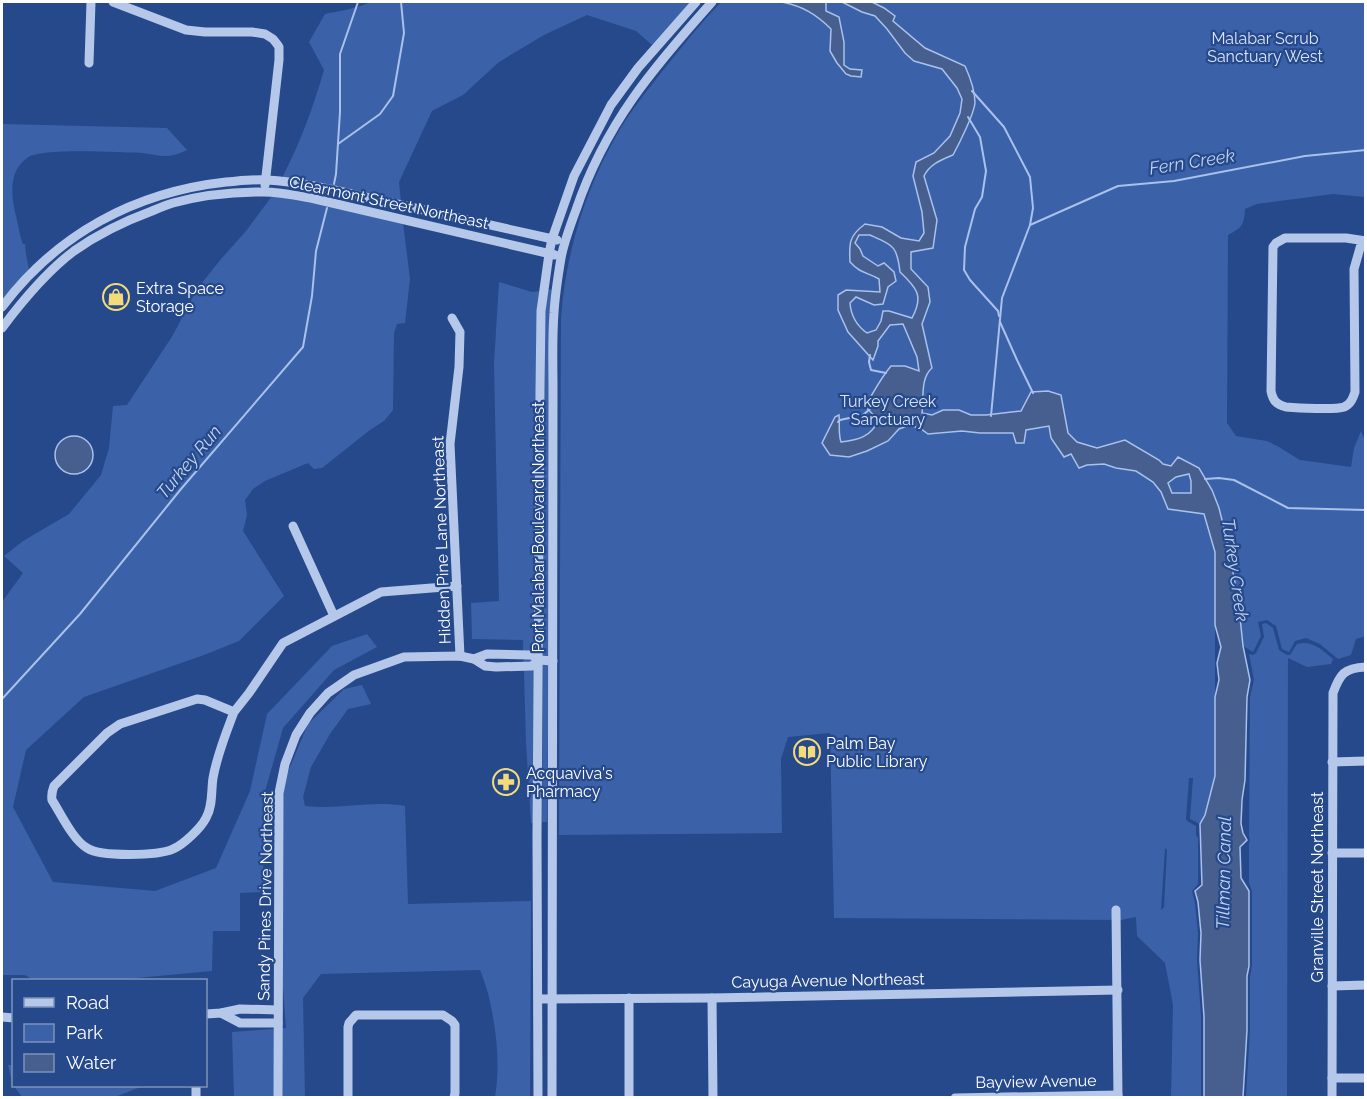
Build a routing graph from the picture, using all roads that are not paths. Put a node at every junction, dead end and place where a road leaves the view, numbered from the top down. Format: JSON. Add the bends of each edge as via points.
{"nodes":[{"id":1,"x":91,"y":2,"type":"edge"},
{"id":2,"x":113,"y":2,"type":"edge"},
{"id":3,"x":696,"y":2,"type":"edge"},
{"id":4,"x":712,"y":2,"type":"edge"},
{"id":5,"x":89,"y":63,"type":"dead end"},
{"id":6,"x":611,"y":105,"type":"junction"},
{"id":7,"x":622,"y":114,"type":"junction"},
{"id":8,"x":574,"y":176,"type":"junction"},
{"id":9,"x":266,"y":180,"type":"junction"},
{"id":10,"x":585,"y":182,"type":"junction"},
{"id":11,"x":265,"y":192,"type":"junction"},
{"id":12,"x":552,"y":239,"type":"junction"},
{"id":13,"x":1364,"y":241,"type":"edge"},
{"id":14,"x":565,"y":242,"type":"junction"},
{"id":15,"x":549,"y":254,"type":"junction"},
{"id":16,"x":561,"y":257,"type":"junction"},
{"id":17,"x":2,"y":307,"type":"edge"},
{"id":18,"x":452,"y":318,"type":"dead end"},
{"id":19,"x":2,"y":328,"type":"edge"},
{"id":20,"x":293,"y":526,"type":"dead end"},
{"id":21,"x":457,"y":586,"type":"junction"},
{"id":22,"x":334,"y":616,"type":"junction"},
{"id":23,"x":460,"y":656,"type":"junction"},
{"id":24,"x":539,"y":660,"type":"junction"},
{"id":25,"x":553,"y":661,"type":"junction"},
{"id":26,"x":1365,"y":667,"type":"edge"},
{"id":27,"x":234,"y":712,"type":"junction"},
{"id":28,"x":1365,"y":761,"type":"edge"},
{"id":29,"x":1332,"y":762,"type":"junction"},
{"id":30,"x":1365,"y":853,"type":"edge"},
{"id":31,"x":1332,"y":854,"type":"junction"},
{"id":32,"x":538,"y":898,"type":"junction"},
{"id":33,"x":552,"y":898,"type":"junction"},
{"id":34,"x":1116,"y":910,"type":"dead end"},
{"id":35,"x":1332,"y":986,"type":"junction"},
{"id":36,"x":1365,"y":986,"type":"edge"},
{"id":37,"x":1118,"y":990,"type":"junction"},
{"id":38,"x":629,"y":998,"type":"junction"},
{"id":39,"x":712,"y":998,"type":"junction"},
{"id":40,"x":538,"y":999,"type":"junction"},
{"id":41,"x":552,"y":999,"type":"junction"},
{"id":42,"x":248,"y":1010,"type":"junction"},
{"id":43,"x":278,"y":1010,"type":"junction"},
{"id":44,"x":221,"y":1013,"type":"junction"},
{"id":45,"x":207,"y":1014,"type":"edge"},
{"id":46,"x":248,"y":1023,"type":"junction"},
{"id":47,"x":278,"y":1023,"type":"junction"},
{"id":48,"x":1332,"y":1078,"type":"junction"},
{"id":49,"x":1365,"y":1078,"type":"edge"},
{"id":50,"x":1118,"y":1096,"type":"edge"},
{"id":51,"x":1022,"y":1097,"type":"edge"},
{"id":52,"x":278,"y":1098,"type":"edge"},
{"id":53,"x":348,"y":1098,"type":"edge"},
{"id":54,"x":454,"y":1098,"type":"edge"},
{"id":55,"x":538,"y":1098,"type":"edge"},
{"id":56,"x":552,"y":1098,"type":"edge"},
{"id":57,"x":629,"y":1098,"type":"edge"},
{"id":58,"x":713,"y":1098,"type":"edge"},
{"id":59,"x":955,"y":1098,"type":"edge"},
{"id":60,"x":1332,"y":1098,"type":"edge"}],
"edges":[{"from":1,"to":5,"type":"street"},
{"from":2,"to":9,"type":"street","via":[[186,30],[259,33],[276,41],[279,60]]},
{"from":3,"to":6,"type":"street","name":"Port Malabar Boulevard Northeast"},
{"from":4,"to":7,"type":"street","name":"Port Malabar Boulevard Northeast","via":[[642,84]]},
{"from":6,"to":7,"type":"street"},
{"from":6,"to":8,"type":"street","name":"Port Malabar Boulevard Northeast"},
{"from":7,"to":10,"type":"street","name":"Port Malabar Boulevard Northeast"},
{"from":8,"to":10,"type":"street"},
{"from":8,"to":12,"type":"street","name":"Port Malabar Boulevard Northeast"},
{"from":9,"to":11,"type":"street"},
{"from":9,"to":12,"type":"street","name":"Clearmont Street Northeast","via":[[317,187]]},
{"from":9,"to":17,"type":"street","name":"Clearmont Street Northeast","via":[[204,185],[127,207],[65,243],[40,264]]},
{"from":10,"to":14,"type":"street","name":"Port Malabar Boulevard Northeast"},
{"from":11,"to":15,"type":"street","name":"Clearmont Street Northeast","via":[[315,199]]},
{"from":11,"to":19,"type":"street","name":"Clearmont Street Northeast","via":[[171,203],[128,220],[74,251],[53,269]]},
{"from":12,"to":14,"type":"street","name":"Clearmont Street Northeast"},
{"from":12,"to":15,"type":"street","name":"Port Malabar Boulevard Northeast"},
{"from":13,"to":13,"type":"street","via":[[1285,238],[1273,248],[1271,391],[1278,405],[1340,408],[1353,398],[1354,268]]},
{"from":14,"to":16,"type":"street","name":"Port Malabar Boulevard Northeast"},
{"from":15,"to":16,"type":"street","name":"Clearmont Street Northeast"},
{"from":15,"to":24,"type":"street","name":"Port Malabar Boulevard Northeast","via":[[541,311]]},
{"from":16,"to":25,"type":"street","name":"Port Malabar Boulevard Northeast","via":[[554,312]]},
{"from":18,"to":21,"type":"street","name":"Hidden Pine Lane Northeast","via":[[460,332],[450,444]]},
{"from":20,"to":22,"type":"street"},
{"from":21,"to":22,"type":"street","via":[[381,592]]},
{"from":21,"to":23,"type":"street","name":"Hidden Pine Lane Northeast"},
{"from":22,"to":27,"type":"street","via":[[283,643]]},
{"from":23,"to":24,"type":"street","name":"Sandy Pines Drive Northeast","via":[[496,668],[532,666]]},
{"from":23,"to":43,"type":"street","name":"Sandy Pines Drive Northeast","via":[[404,657],[354,675],[328,693],[296,735],[279,793]]},
{"from":24,"to":25,"type":"street"},
{"from":24,"to":32,"type":"street","name":"Port Malabar Boulevard Northeast"},
{"from":25,"to":33,"type":"street","name":"Port Malabar Boulevard Northeast"},
{"from":26,"to":29,"type":"street","name":"Granville Street Northeast","via":[[1353,668],[1339,677],[1333,693]]},
{"from":27,"to":27,"type":"street","via":[[197,699],[120,724],[107,733],[52,790],[52,800],[79,842],[95,853],[127,854],[166,852],[182,843],[208,816],[219,750]]},
{"from":28,"to":29,"type":"street"},
{"from":29,"to":31,"type":"street","name":"Granville Street Northeast"},
{"from":30,"to":31,"type":"street"},
{"from":31,"to":35,"type":"street","name":"Granville Street Northeast"},
{"from":32,"to":33,"type":"street"},
{"from":32,"to":40,"type":"street","name":"Port Malabar Boulevard Northeast"},
{"from":33,"to":41,"type":"street","name":"Port Malabar Boulevard Northeast"},
{"from":34,"to":37,"type":"street"},
{"from":35,"to":36,"type":"street"},
{"from":35,"to":48,"type":"street","name":"Granville Street Northeast"},
{"from":37,"to":39,"type":"street","name":"Cayuga Avenue Northeast"},
{"from":37,"to":50,"type":"street"},
{"from":38,"to":39,"type":"street","name":"Cayuga Avenue Northeast"},
{"from":38,"to":41,"type":"street","name":"Cayuga Avenue Northeast"},
{"from":38,"to":57,"type":"street"},
{"from":39,"to":58,"type":"street"},
{"from":40,"to":41,"type":"street","name":"Cayuga Avenue Northeast"},
{"from":40,"to":55,"type":"street","name":"Port Malabar Boulevard Northeast"},
{"from":41,"to":56,"type":"street","name":"Port Malabar Boulevard Northeast"},
{"from":42,"to":43,"type":"street"},
{"from":42,"to":44,"type":"street"},
{"from":42,"to":46,"type":"street"},
{"from":43,"to":47,"type":"street","name":"Sandy Pines Drive Northeast"},
{"from":44,"to":45,"type":"street"},
{"from":44,"to":46,"type":"street"},
{"from":46,"to":47,"type":"street"},
{"from":47,"to":52,"type":"street","name":"Sandy Pines Drive Northeast"},
{"from":48,"to":49,"type":"street"},
{"from":48,"to":60,"type":"street","name":"Granville Street Northeast"},
{"from":50,"to":51,"type":"street","name":"Bayview Avenue"},
{"from":51,"to":59,"type":"street","name":"Bayview Avenue"},
{"from":53,"to":54,"type":"street","via":[[348,1027],[356,1015],[443,1015],[452,1021]]}]}
